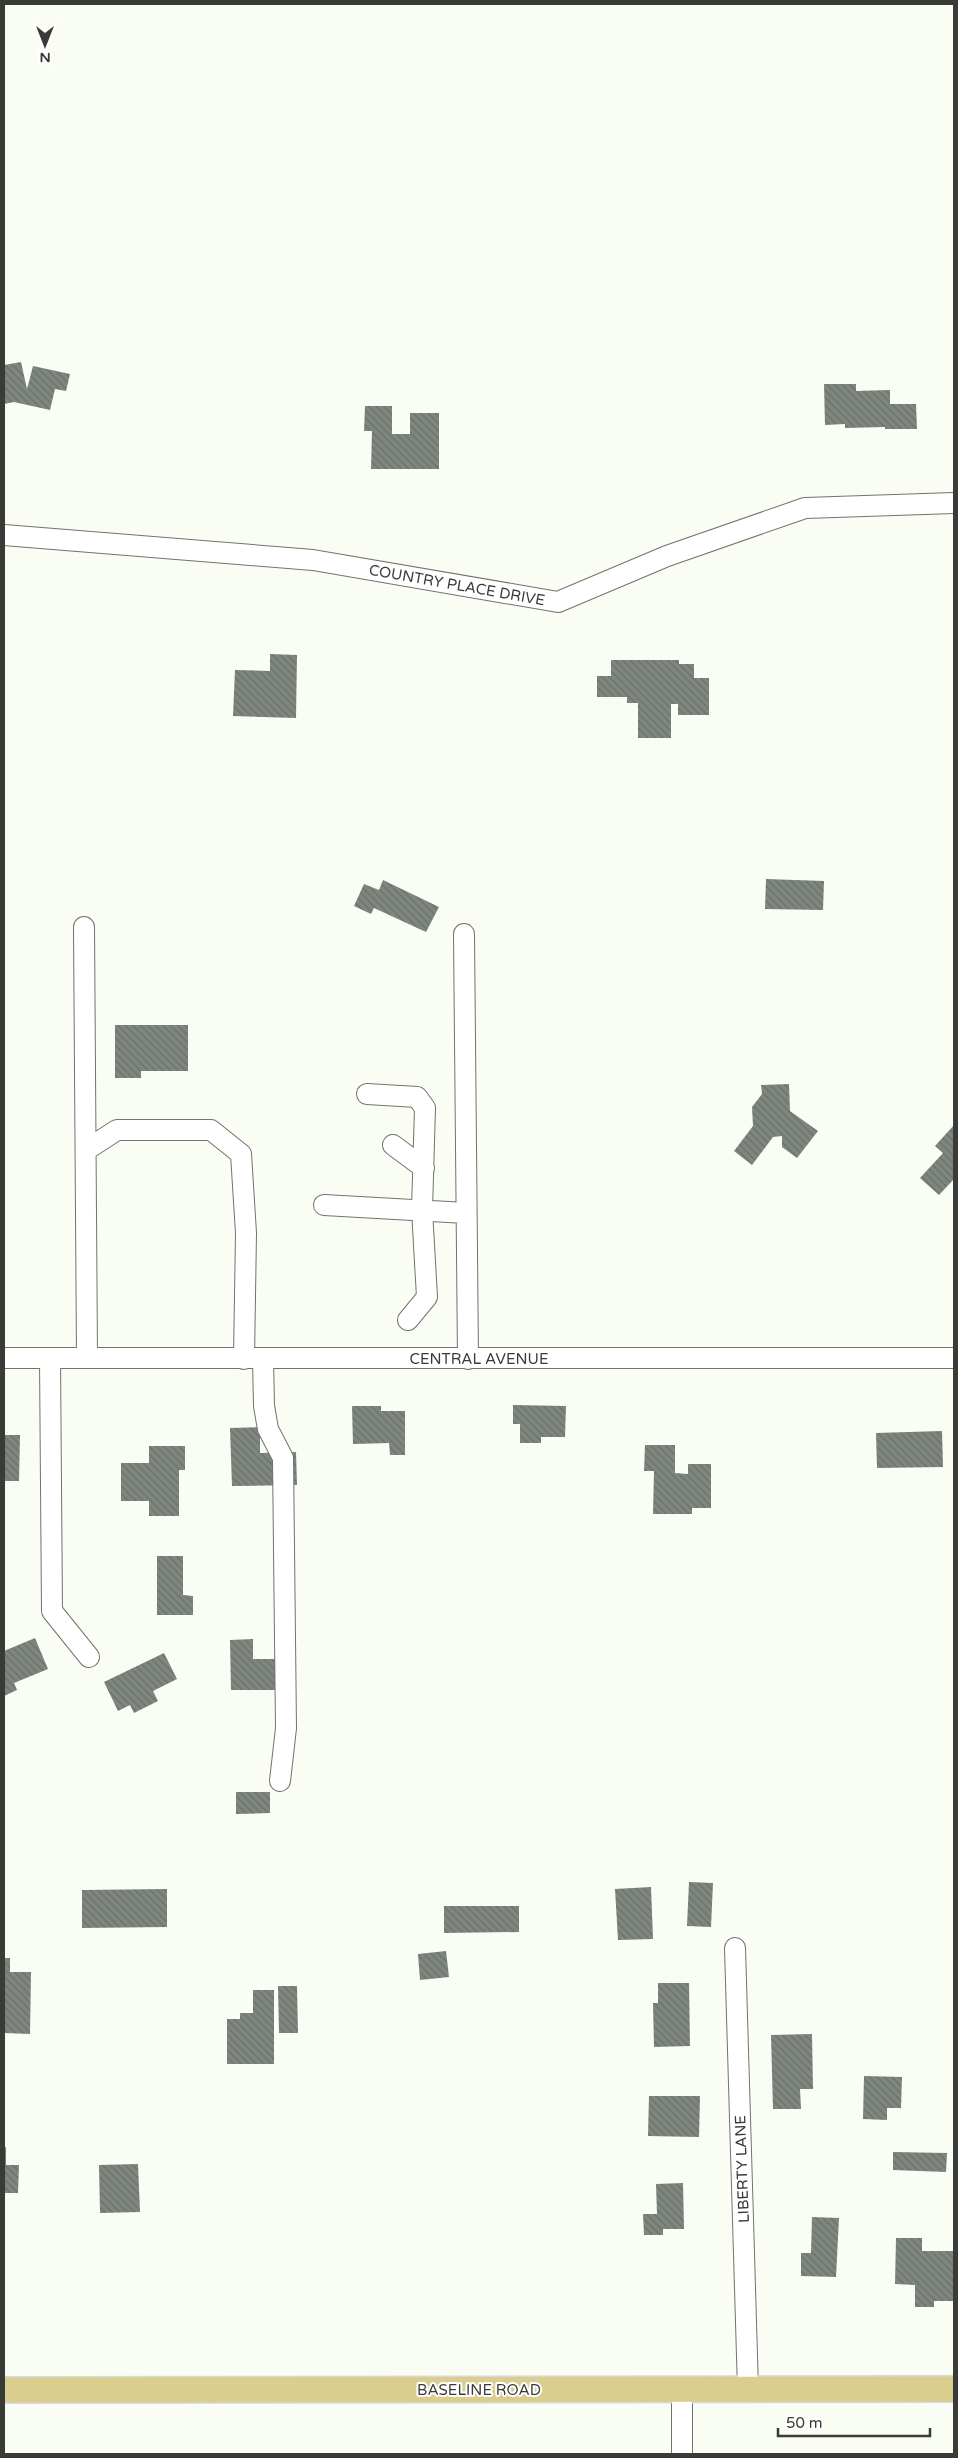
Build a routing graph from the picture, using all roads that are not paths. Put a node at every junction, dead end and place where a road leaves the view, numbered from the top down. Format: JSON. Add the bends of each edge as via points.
{"nodes":[{"id":1,"x":954,"y":503,"type":"edge"},
{"id":2,"x":4,"y":535,"type":"edge"},
{"id":3,"x":84,"y":927,"type":"dead end"},
{"id":4,"x":464,"y":934,"type":"dead end"},
{"id":5,"x":367,"y":1094,"type":"dead end"},
{"id":6,"x":394,"y":1145,"type":"dead end"},
{"id":7,"x":86,"y":1150,"type":"junction"},
{"id":8,"x":424,"y":1168,"type":"junction"},
{"id":9,"x":324,"y":1205,"type":"dead end"},
{"id":10,"x":422,"y":1210,"type":"junction"},
{"id":11,"x":466,"y":1213,"type":"junction"},
{"id":12,"x":408,"y":1320,"type":"dead end"},
{"id":13,"x":4,"y":1358,"type":"edge"},
{"id":14,"x":50,"y":1358,"type":"junction"},
{"id":15,"x":87,"y":1358,"type":"junction"},
{"id":16,"x":954,"y":1358,"type":"edge"},
{"id":17,"x":253,"y":1359,"type":"junction"},
{"id":18,"x":468,"y":1359,"type":"junction"},
{"id":19,"x":89,"y":1657,"type":"dead end"},
{"id":20,"x":280,"y":1781,"type":"dead end"},
{"id":21,"x":735,"y":1948,"type":"dead end"},
{"id":22,"x":954,"y":2389,"type":"edge"},
{"id":23,"x":4,"y":2390,"type":"edge"},
{"id":24,"x":682,"y":2390,"type":"junction"},
{"id":25,"x":748,"y":2390,"type":"junction"},
{"id":26,"x":682,"y":2454,"type":"edge"}],
"edges":[{"from":1,"to":2,"type":"street","name":"COUNTRY PLACE DRIVE","via":[[805,508],[667,556],[558,602],[313,560]]},
{"from":3,"to":7,"type":"street"},
{"from":4,"to":11,"type":"street"},
{"from":5,"to":8,"type":"street","via":[[417,1097],[425,1108]]},
{"from":6,"to":8,"type":"street"},
{"from":7,"to":15,"type":"street"},
{"from":7,"to":17,"type":"street","via":[[117,1130],[211,1130],[241,1154]]},
{"from":8,"to":10,"type":"street"},
{"from":9,"to":10,"type":"street"},
{"from":10,"to":11,"type":"street"},
{"from":10,"to":12,"type":"street","via":[[427,1297]]},
{"from":11,"to":18,"type":"street"},
{"from":13,"to":14,"type":"street","name":"CENTRAL AVENUE"},
{"from":14,"to":15,"type":"street","name":"CENTRAL AVENUE"},
{"from":14,"to":19,"type":"street","via":[[52,1611]]},
{"from":15,"to":17,"type":"street","name":"CENTRAL AVENUE"},
{"from":16,"to":18,"type":"street","name":"CENTRAL AVENUE"},
{"from":17,"to":18,"type":"street","name":"CENTRAL AVENUE"},
{"from":17,"to":20,"type":"street","via":[[268,1430],[283,1458],[286,1728]]},
{"from":21,"to":25,"type":"street","name":"LIBERTY LANE"},
{"from":22,"to":25,"type":"main road","name":"BASELINE ROAD"},
{"from":23,"to":24,"type":"main road","name":"BASELINE ROAD"},
{"from":24,"to":25,"type":"main road","name":"BASELINE ROAD"},
{"from":24,"to":26,"type":"street"}]}
